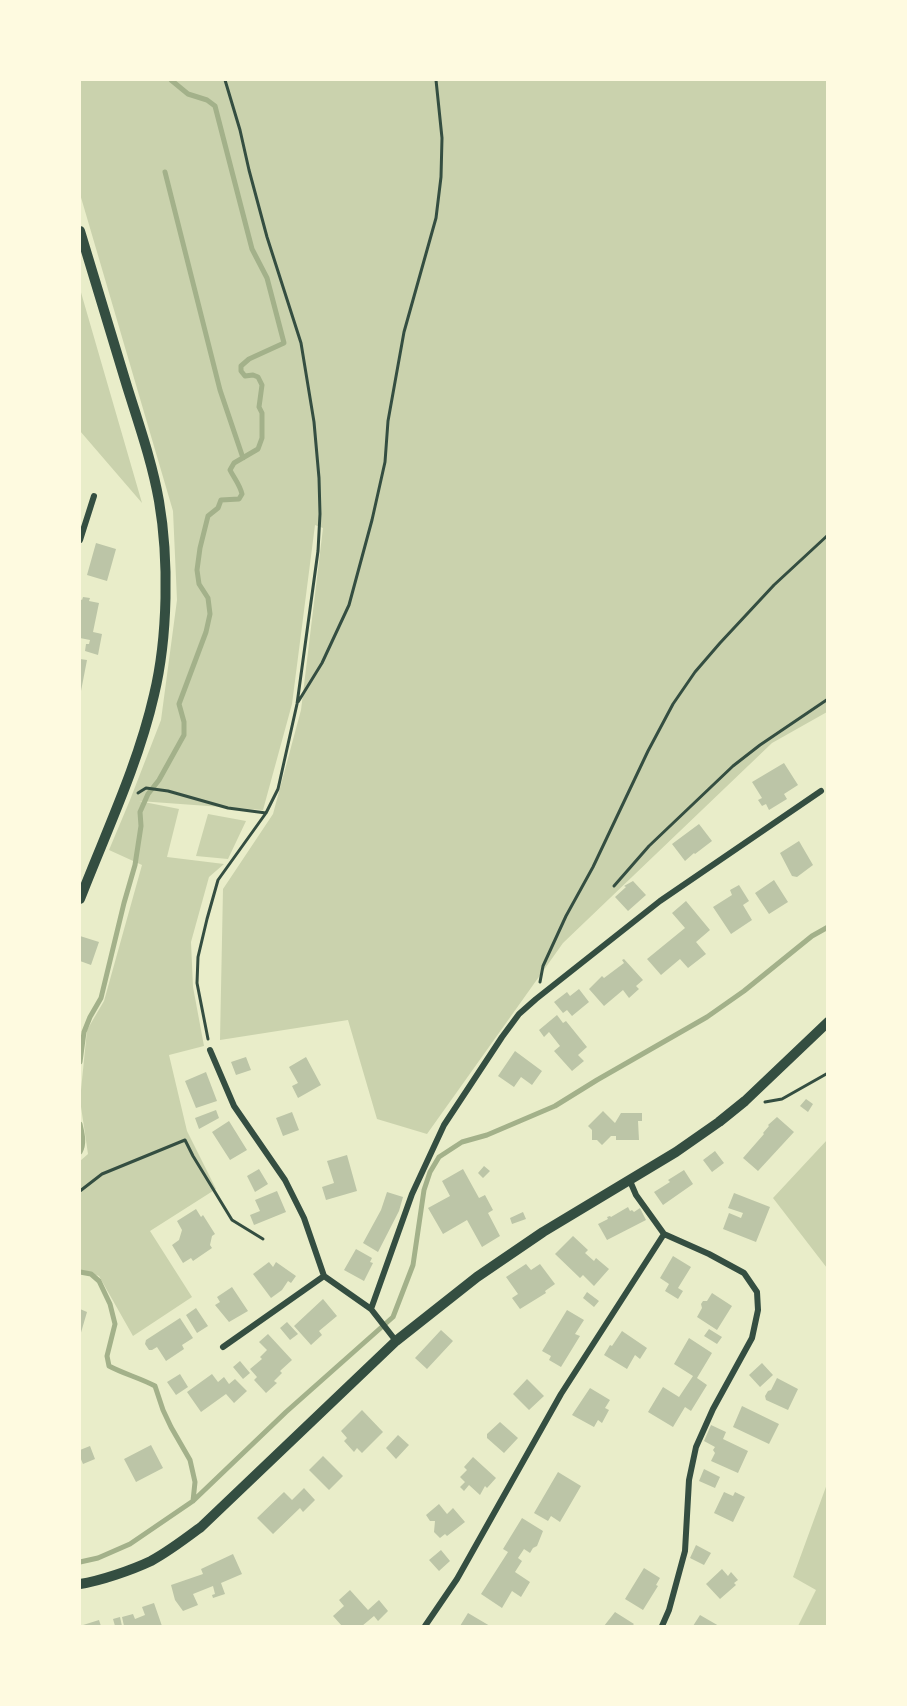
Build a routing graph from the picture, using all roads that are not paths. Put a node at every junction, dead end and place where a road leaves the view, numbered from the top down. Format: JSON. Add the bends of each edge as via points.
{"nodes":[{"id":1,"x":80,"y":231,"type":"edge"},
{"id":2,"x":94,"y":496,"type":"dead end"},
{"id":3,"x":80,"y":540,"type":"edge"},
{"id":4,"x":821,"y":791,"type":"dead end"},
{"id":5,"x":80,"y":899,"type":"edge"},
{"id":6,"x":828,"y":1022,"type":"edge"},
{"id":7,"x":210,"y":1050,"type":"road end"},
{"id":8,"x":630,"y":1181,"type":"junction"},
{"id":9,"x":664,"y":1234,"type":"junction"},
{"id":10,"x":324,"y":1276,"type":"junction"},
{"id":11,"x":371,"y":1310,"type":"junction"},
{"id":12,"x":396,"y":1341,"type":"junction"},
{"id":13,"x":223,"y":1347,"type":"dead end"},
{"id":14,"x":80,"y":1584,"type":"edge"},
{"id":15,"x":425,"y":1626,"type":"edge"},
{"id":16,"x":662,"y":1626,"type":"edge"}],
"edges":[{"from":1,"to":5,"type":"main road","via":[[141,430],[159,500],[165,544],[161,654],[154,695],[123,791]]},
{"from":2,"to":3,"type":"street"},
{"from":4,"to":11,"type":"street","via":[[660,901],[519,1014],[444,1125],[412,1194]]},
{"from":6,"to":8,"type":"main road","via":[[745,1101]]},
{"from":7,"to":10,"type":"street","via":[[234,1106],[285,1180],[304,1218]]},
{"from":8,"to":9,"type":"street"},
{"from":8,"to":12,"type":"main road","via":[[543,1232]]},
{"from":9,"to":15,"type":"street","via":[[561,1394],[457,1579]]},
{"from":9,"to":16,"type":"street","via":[[744,1273],[757,1292],[758,1310],[752,1338],[696,1447],[689,1480],[685,1551]]},
{"from":10,"to":11,"type":"street"},
{"from":10,"to":13,"type":"street"},
{"from":11,"to":12,"type":"street"},
{"from":12,"to":14,"type":"main road","via":[[201,1527],[150,1562]]}]}
